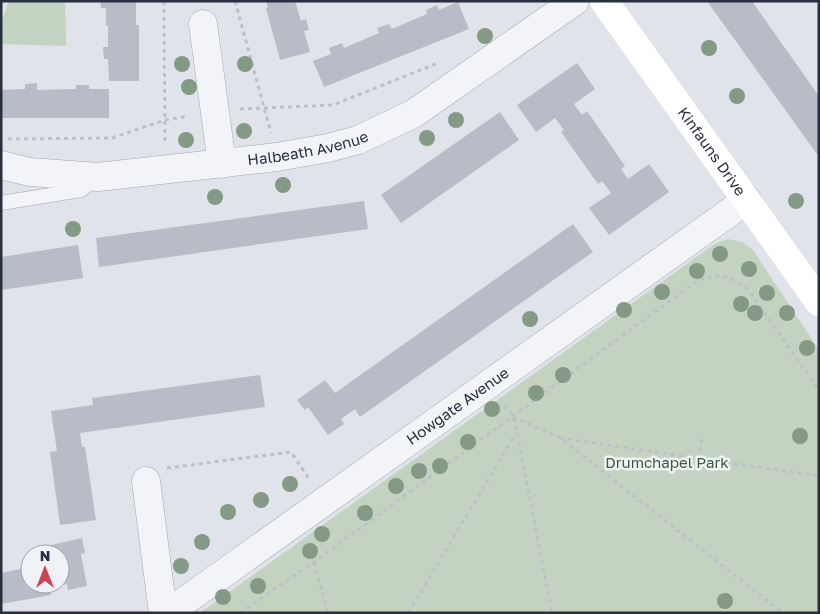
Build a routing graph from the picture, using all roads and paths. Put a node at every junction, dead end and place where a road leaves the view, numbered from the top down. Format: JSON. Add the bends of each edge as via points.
{"nodes":[{"id":1,"x":164,"y":1,"type":"edge"},
{"id":2,"x":235,"y":1,"type":"edge"},
{"id":3,"x":575,"y":1,"type":"edge"},
{"id":4,"x":604,"y":1,"type":"edge"},
{"id":5,"x":203,"y":24,"type":"dead end"},
{"id":6,"x":278,"y":157,"type":"junction"},
{"id":7,"x":222,"y":164,"type":"junction"},
{"id":8,"x":1,"y":165,"type":"edge"},
{"id":9,"x":165,"y":171,"type":"junction"},
{"id":10,"x":98,"y":177,"type":"junction"},
{"id":11,"x":747,"y":200,"type":"junction"},
{"id":12,"x":1,"y":203,"type":"edge"},
{"id":13,"x":819,"y":302,"type":"edge"},
{"id":14,"x":819,"y":390,"type":"edge"},
{"id":15,"x":513,"y":416,"type":"junction"},
{"id":16,"x":517,"y":432,"type":"junction"},
{"id":17,"x":702,"y":437,"type":"dead end"},
{"id":18,"x":559,"y":438,"type":"junction"},
{"id":19,"x":700,"y":459,"type":"junction"},
{"id":20,"x":819,"y":476,"type":"edge"},
{"id":21,"x":146,"y":481,"type":"joint"},
{"id":22,"x":324,"y":502,"type":"junction"},
{"id":23,"x":314,"y":562,"type":"junction"},
{"id":24,"x":163,"y":613,"type":"edge"},
{"id":25,"x":168,"y":613,"type":"edge"},
{"id":26,"x":240,"y":613,"type":"edge"},
{"id":27,"x":328,"y":613,"type":"edge"},
{"id":28,"x":408,"y":613,"type":"edge"},
{"id":29,"x":552,"y":613,"type":"edge"},
{"id":30,"x":783,"y":613,"type":"edge"}],
"edges":[{"from":1,"to":9,"type":"path"},
{"from":2,"to":6,"type":"path"},
{"from":3,"to":6,"type":"street","name":"Halbeath Avenue","via":[[413,114],[358,140]]},
{"from":4,"to":11,"type":"street","name":"Kinfauns Drive"},
{"from":5,"to":7,"type":"street"},
{"from":6,"to":7,"type":"street","name":"Halbeath Avenue"},
{"from":7,"to":9,"type":"street","name":"Halbeath Avenue"},
{"from":8,"to":10,"type":"street","name":"Halbeath Avenue","via":[[30,172]]},
{"from":9,"to":10,"type":"street","name":"Halbeath Avenue"},
{"from":10,"to":12,"type":"lane","via":[[81,190]]},
{"from":11,"to":13,"type":"street","name":"Kinfauns Drive"},
{"from":11,"to":22,"type":"street","name":"Howgate Avenue"},
{"from":14,"to":15,"type":"path","via":[[750,291],[739,281],[725,276],[710,276],[697,281]]},
{"from":15,"to":16,"type":"path"},
{"from":15,"to":18,"type":"path"},
{"from":15,"to":23,"type":"path"},
{"from":16,"to":28,"type":"path"},
{"from":16,"to":29,"type":"path"},
{"from":17,"to":19,"type":"path"},
{"from":18,"to":19,"type":"path"},
{"from":18,"to":30,"type":"path"},
{"from":19,"to":20,"type":"path"},
{"from":21,"to":22,"type":"path","via":[[144,471],[291,452]]},
{"from":21,"to":24,"type":"street"},
{"from":22,"to":25,"type":"street","name":"Howgate Avenue"},
{"from":23,"to":26,"type":"path"},
{"from":23,"to":27,"type":"path"}]}
